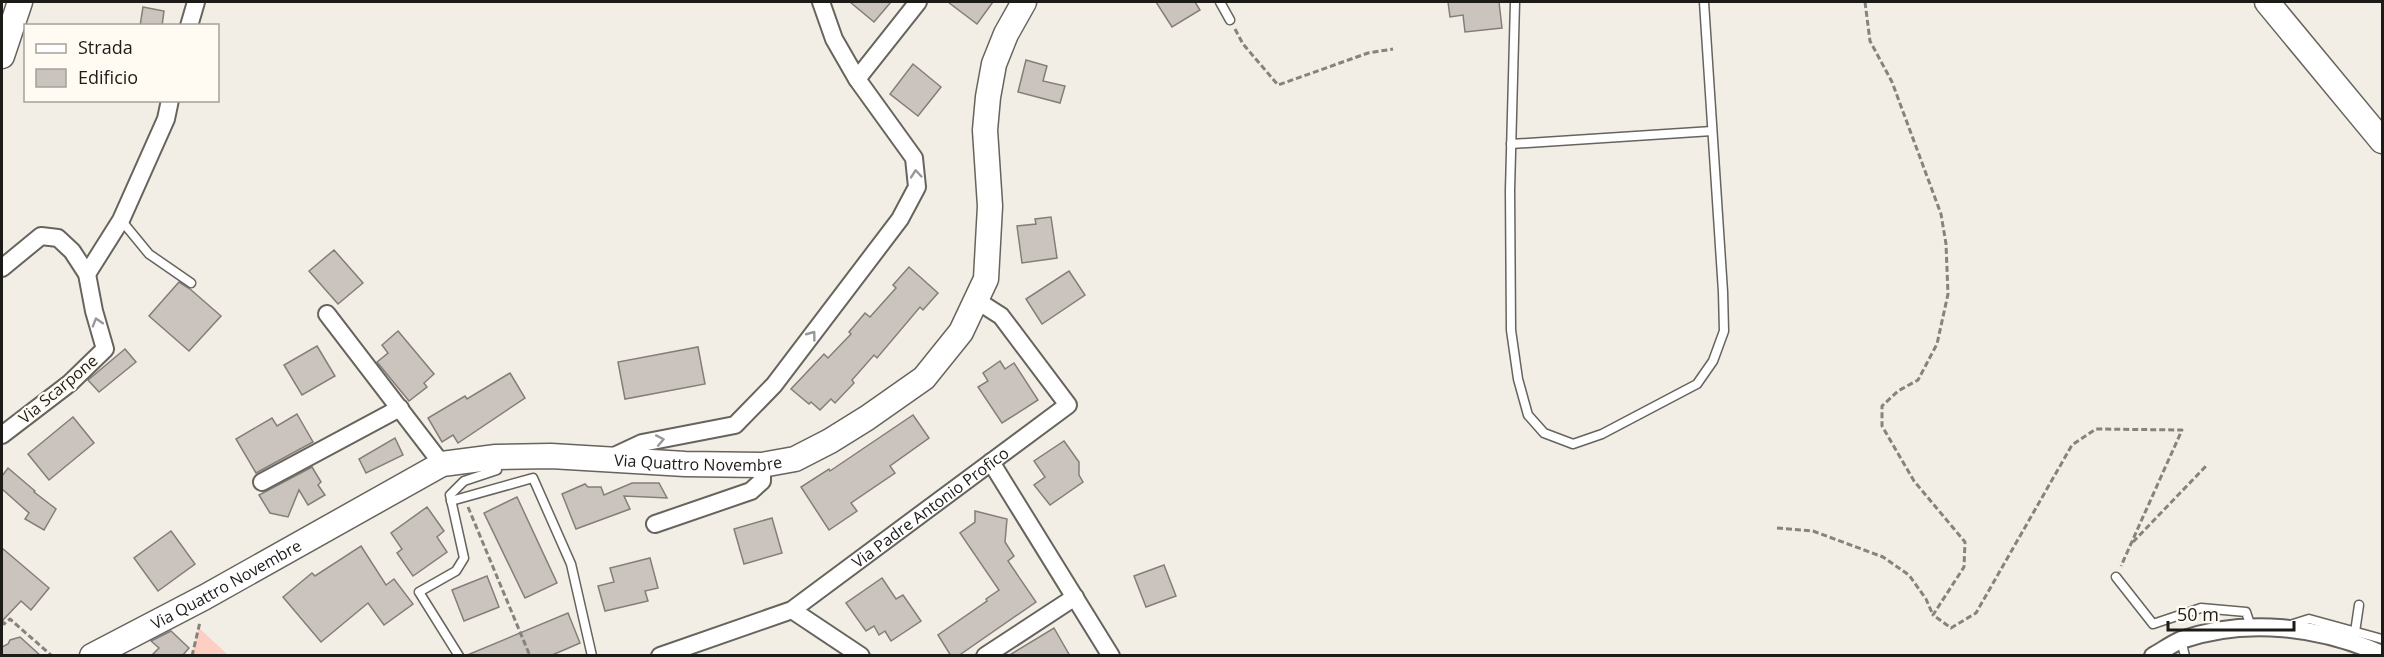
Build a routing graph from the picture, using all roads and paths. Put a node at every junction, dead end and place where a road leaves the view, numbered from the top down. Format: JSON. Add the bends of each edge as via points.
{"nodes":[{"id":1,"x":20,"y":2,"type":"edge"},
{"id":2,"x":196,"y":2,"type":"edge"},
{"id":3,"x":821,"y":2,"type":"edge"},
{"id":4,"x":918,"y":2,"type":"edge"},
{"id":5,"x":1024,"y":2,"type":"edge"},
{"id":6,"x":1220,"y":2,"type":"edge"},
{"id":7,"x":1515,"y":2,"type":"edge"},
{"id":8,"x":1704,"y":2,"type":"edge"},
{"id":9,"x":1865,"y":2,"type":"edge"},
{"id":10,"x":2267,"y":2,"type":"edge"},
{"id":11,"x":1230,"y":20,"type":"joint"},
{"id":12,"x":190,"y":24,"type":"edge"},
{"id":13,"x":1393,"y":49,"type":"dead end"},
{"id":14,"x":2,"y":56,"type":"edge"},
{"id":15,"x":857,"y":79,"type":"junction"},
{"id":16,"x":170,"y":102,"type":"edge"},
{"id":17,"x":1712,"y":131,"type":"junction"},
{"id":18,"x":2382,"y":141,"type":"edge"},
{"id":19,"x":1511,"y":144,"type":"junction"},
{"id":20,"x":121,"y":220,"type":"junction"},
{"id":21,"x":2,"y":268,"type":"edge"},
{"id":22,"x":87,"y":273,"type":"junction"},
{"id":23,"x":191,"y":283,"type":"dead end"},
{"id":24,"x":976,"y":300,"type":"junction"},
{"id":25,"x":327,"y":314,"type":"dead end"},
{"id":26,"x":400,"y":408,"type":"junction"},
{"id":27,"x":2,"y":435,"type":"edge"},
{"id":28,"x":496,"y":457,"type":"junction"},
{"id":29,"x":606,"y":460,"type":"junction"},
{"id":30,"x":991,"y":462,"type":"junction"},
{"id":31,"x":442,"y":464,"type":"junction"},
{"id":32,"x":762,"y":465,"type":"junction"},
{"id":33,"x":2207,"y":465,"type":"dead end"},
{"id":34,"x":262,"y":482,"type":"dead end"},
{"id":35,"x":451,"y":501,"type":"junction"},
{"id":36,"x":472,"y":516,"type":"dead end"},
{"id":37,"x":655,"y":524,"type":"dead end"},
{"id":38,"x":1778,"y":528,"type":"dead end"},
{"id":39,"x":2130,"y":546,"type":"junction"},
{"id":40,"x":2116,"y":577,"type":"joint"},
{"id":41,"x":1075,"y":597,"type":"junction"},
{"id":42,"x":201,"y":599,"type":"junction"},
{"id":43,"x":2359,"y":605,"type":"dead end"},
{"id":44,"x":792,"y":610,"type":"junction"},
{"id":45,"x":1933,"y":615,"type":"junction"},
{"id":46,"x":2,"y":621,"type":"edge"},
{"id":47,"x":2252,"y":627,"type":"junction"},
{"id":48,"x":2284,"y":627,"type":"junction"},
{"id":49,"x":2355,"y":632,"type":"junction"},
{"id":50,"x":2382,"y":639,"type":"edge"},
{"id":51,"x":2183,"y":648,"type":"edge"},
{"id":52,"x":2382,"y":654,"type":"edge"},
{"id":53,"x":52,"y":656,"type":"edge"},
{"id":54,"x":92,"y":656,"type":"edge"},
{"id":55,"x":192,"y":656,"type":"edge"},
{"id":56,"x":459,"y":656,"type":"edge"},
{"id":57,"x":530,"y":656,"type":"edge"},
{"id":58,"x":592,"y":656,"type":"edge"},
{"id":59,"x":660,"y":656,"type":"edge"},
{"id":60,"x":861,"y":656,"type":"edge"},
{"id":61,"x":985,"y":656,"type":"edge"},
{"id":62,"x":1112,"y":656,"type":"edge"},
{"id":63,"x":2153,"y":656,"type":"edge"}],
"edges":[{"from":1,"to":14,"type":"main road"},
{"from":2,"to":12,"type":"street"},
{"from":3,"to":15,"type":"street","via":[[834,39]]},
{"from":4,"to":15,"type":"street"},
{"from":5,"to":24,"type":"main road","name":"Via Quattro Novembre","via":[[998,54],[988,97],[985,130],[990,206],[986,279]]},
{"from":6,"to":11,"type":"lane"},
{"from":7,"to":19,"type":"lane"},
{"from":8,"to":17,"type":"lane"},
{"from":9,"to":45,"type":"path","via":[[1870,41],[1892,82],[1914,138],[1941,214],[1946,244],[1948,294],[1937,344],[1918,380],[1882,406],[1882,426],[1914,481],[1965,542],[1964,567]]},
{"from":10,"to":18,"type":"main road"},
{"from":11,"to":13,"type":"path","via":[[1243,45],[1278,86],[1368,53]]},
{"from":29,"to":15,"type":"street","one_way":true,"via":[[642,443],[735,424],[774,385],[900,219],[917,188],[914,158]]},
{"from":16,"to":20,"type":"street"},
{"from":17,"to":19,"type":"lane"},
{"from":17,"to":19,"type":"lane","via":[[1724,331],[1713,361],[1697,384],[1602,434],[1572,444],[1544,433],[1528,416],[1518,379],[1511,330]]},
{"from":20,"to":22,"type":"street"},
{"from":20,"to":23,"type":"lane","via":[[149,255]]},
{"from":21,"to":22,"type":"street","name":"Via Scarpone","via":[[41,236],[58,238]]},
{"from":27,"to":22,"type":"street","name":"Via Scarpone","one_way":true,"via":[[70,384],[105,349]]},
{"from":24,"to":30,"type":"street","name":"Via Padre Antonio Profico","via":[[1002,316],[1068,405]]},
{"from":24,"to":32,"type":"main road","name":"Via Quattro Novembre","via":[[961,333],[924,378],[830,441],[795,459]]},
{"from":25,"to":26,"type":"street"},
{"from":26,"to":31,"type":"street"},
{"from":26,"to":34,"type":"street"},
{"from":28,"to":29,"type":"main road","name":"Via Quattro Novembre"},
{"from":28,"to":31,"type":"main road","name":"Via Quattro Novembre"},
{"from":28,"to":35,"type":"lane","via":[[498,470],[464,481],[450,495]]},
{"from":29,"to":32,"type":"main road","name":"Via Quattro Novembre"},
{"from":30,"to":41,"type":"street"},
{"from":30,"to":44,"type":"street","name":"Via Padre Antonio Profico"},
{"from":31,"to":42,"type":"main road","name":"Via Quattro Novembre"},
{"from":32,"to":37,"type":"street","via":[[762,481],[752,491]]},
{"from":33,"to":39,"type":"path"},
{"from":35,"to":56,"type":"lane","via":[[464,558],[456,571],[419,592]]},
{"from":35,"to":58,"type":"lane","via":[[533,478],[571,564]]},
{"from":36,"to":57,"type":"path"},
{"from":38,"to":45,"type":"path","via":[[1813,531],[1883,557],[1909,575]]},
{"from":39,"to":40,"type":"path"},
{"from":39,"to":45,"type":"path","via":[[2182,430],[2096,429],[2072,445],[1976,613],[1951,628]]},
{"from":40,"to":47,"type":"lane","via":[[2153,624],[2201,608],[2246,612]]},
{"from":41,"to":61,"type":"street"},
{"from":41,"to":62,"type":"street"},
{"from":42,"to":54,"type":"main road","name":"Via Quattro Novembre"},
{"from":42,"to":55,"type":"path"},
{"from":43,"to":49,"type":"lane"},
{"from":44,"to":59,"type":"street","name":"Via Padre Antonio Profico"},
{"from":44,"to":60,"type":"street"},
{"from":46,"to":53,"type":"path","via":[[4,624],[10,619]]},
{"from":47,"to":48,"type":"street"},
{"from":47,"to":51,"type":"street","via":[[2237,628]]},
{"from":48,"to":49,"type":"lane","via":[[2309,619]]},
{"from":48,"to":52,"type":"street","via":[[2354,641]]},
{"from":49,"to":50,"type":"lane"},
{"from":51,"to":63,"type":"street"}]}
